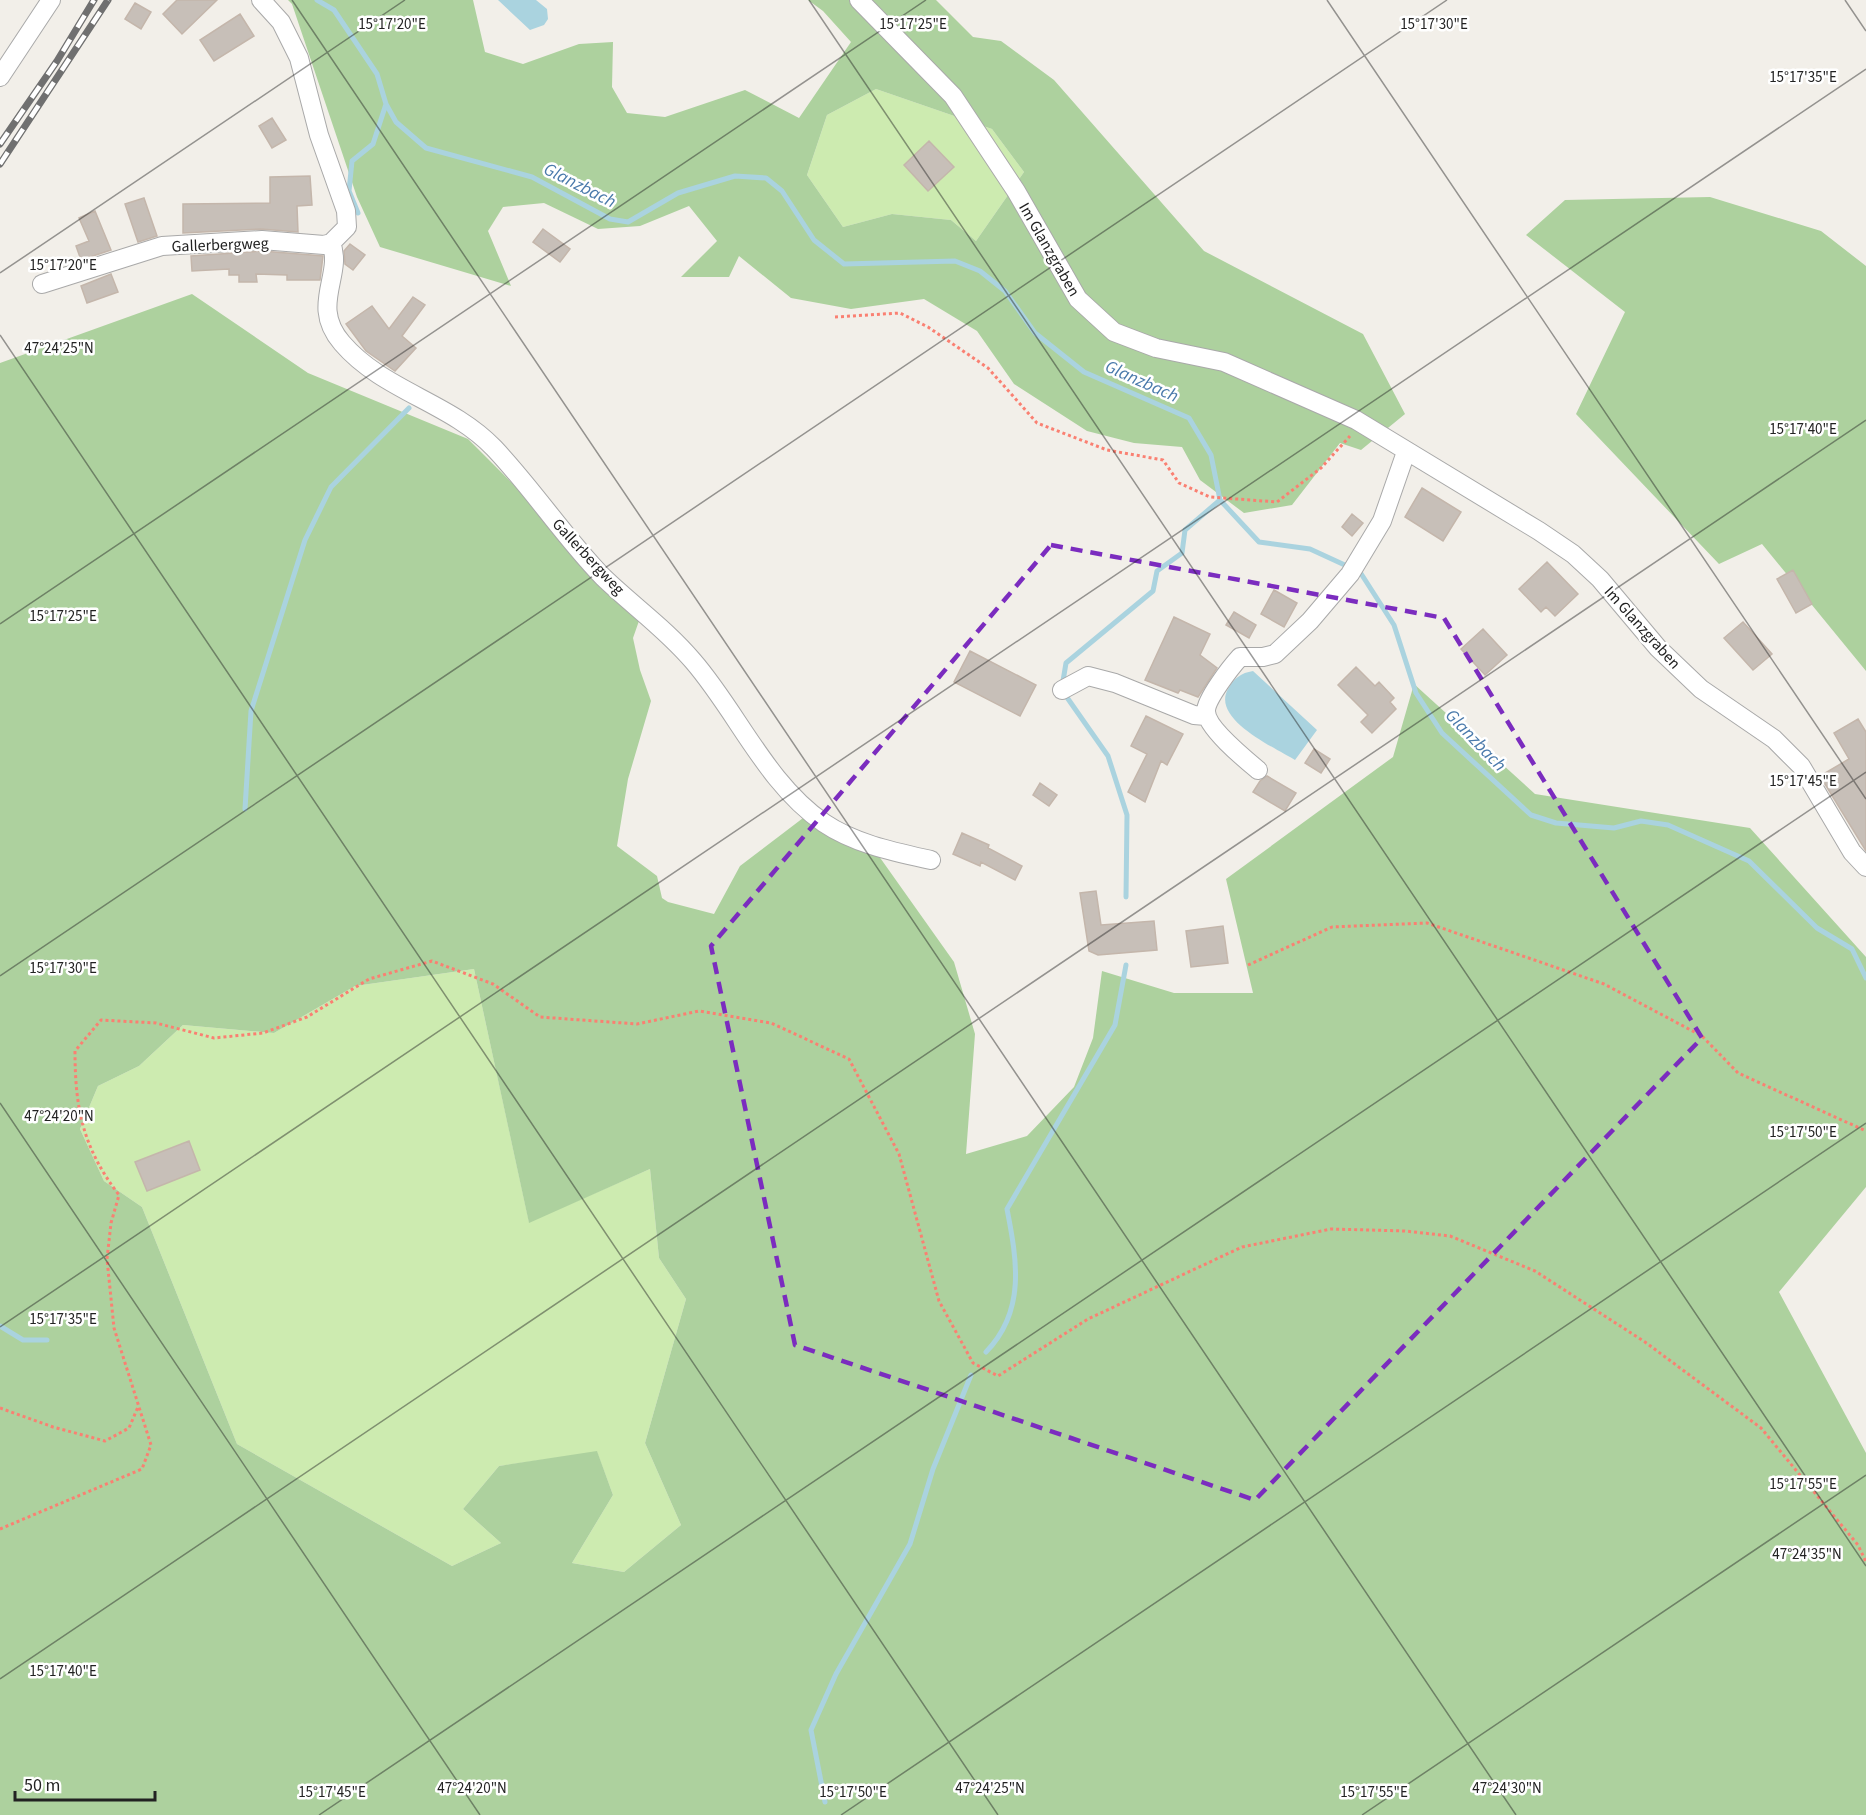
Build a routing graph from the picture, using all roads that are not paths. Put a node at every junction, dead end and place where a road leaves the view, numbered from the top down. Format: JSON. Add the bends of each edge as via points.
{"nodes":[{"id":1,"x":51,"y":0,"type":"edge"},
{"id":2,"x":261,"y":0,"type":"edge"},
{"id":3,"x":859,"y":0,"type":"edge"},
{"id":4,"x":0,"y":77,"type":"edge"},
{"id":5,"x":331,"y":243,"type":"junction"},
{"id":6,"x":42,"y":284,"type":"dead end"},
{"id":7,"x":1406,"y":452,"type":"junction"},
{"id":8,"x":1062,"y":690,"type":"dead end"},
{"id":9,"x":1206,"y":716,"type":"junction"},
{"id":10,"x":1258,"y":770,"type":"dead end"},
{"id":11,"x":931,"y":860,"type":"dead end"},
{"id":12,"x":1866,"y":867,"type":"edge"}],
"edges":[{"from":1,"to":4,"type":"street"},
{"from":2,"to":5,"type":"street","via":[[281,22],[300,58],[319,135],[346,211],[347,227]]},
{"from":3,"to":7,"type":"street","name":"Im Glanzgraben","via":[[953,96],[1016,191],[1078,298],[1114,332],[1156,348],[1224,362],[1361,424]]},
{"from":5,"to":6,"type":"street","name":"Gallerbergweg","via":[[262,240],[162,246]]},
{"from":5,"to":11,"type":"street","name":"Gallerbergweg","via":[[334,258],[326,301],[331,323],[342,343],[390,382],[462,420],[494,448],[603,576],[692,660],[722,696],[745,735],[785,788],[807,810],[844,834],[897,853]]},
{"from":7,"to":9,"type":"street","via":[[1382,521],[1350,574],[1275,654],[1240,657],[1207,704]]},
{"from":7,"to":12,"type":"street","name":"Im Glanzgraben","via":[[1574,554],[1658,648],[1701,689],[1774,739],[1801,766],[1852,852]]},
{"from":8,"to":9,"type":"street","via":[[1088,675]]},
{"from":9,"to":10,"type":"street","via":[[1229,745]]}]}
